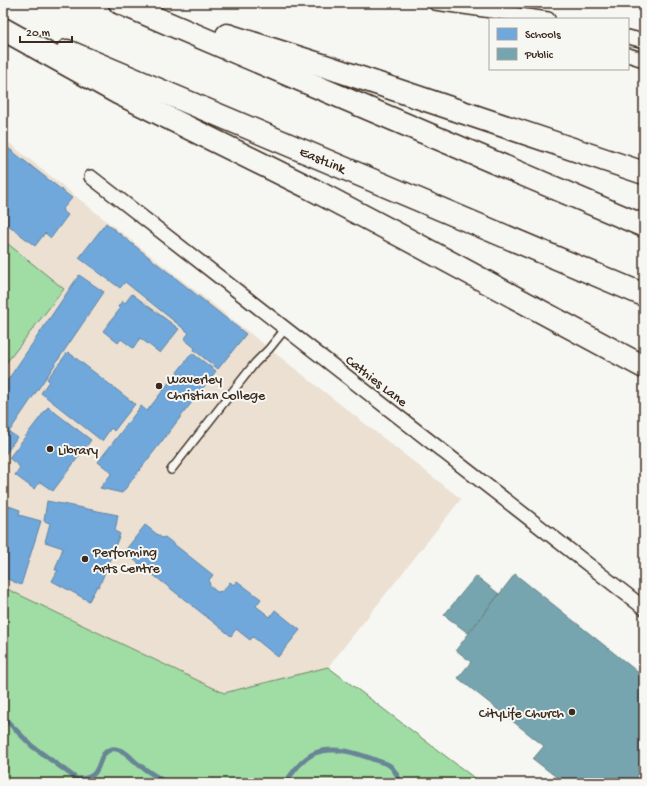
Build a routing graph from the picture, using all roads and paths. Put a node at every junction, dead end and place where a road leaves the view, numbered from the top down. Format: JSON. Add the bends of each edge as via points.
{"nodes":[{"id":1,"x":120,"y":3,"type":"edge"},
{"id":2,"x":127,"y":3,"type":"edge"},
{"id":3,"x":435,"y":3,"type":"edge"},
{"id":4,"x":438,"y":4,"type":"edge"},
{"id":5,"x":491,"y":18,"type":"edge"},
{"id":6,"x":541,"y":18,"type":"edge"},
{"id":7,"x":3,"y":24,"type":"edge"},
{"id":8,"x":3,"y":30,"type":"edge"},
{"id":9,"x":629,"y":37,"type":"edge"},
{"id":10,"x":644,"y":41,"type":"edge"},
{"id":11,"x":629,"y":56,"type":"edge"},
{"id":12,"x":644,"y":60,"type":"edge"},
{"id":13,"x":644,"y":173,"type":"edge"},
{"id":14,"x":91,"y":177,"type":"dead end"},
{"id":15,"x":644,"y":226,"type":"edge"},
{"id":16,"x":644,"y":295,"type":"edge"},
{"id":17,"x":286,"y":328,"type":"junction"},
{"id":18,"x":644,"y":368,"type":"edge"},
{"id":19,"x":171,"y":470,"type":"dead end"},
{"id":20,"x":644,"y":608,"type":"edge"}],
"edges":[{"from":1,"to":15,"type":"highway"},
{"from":2,"to":13,"type":"highway","via":[[325,66]]},
{"from":3,"to":4,"type":"street"},
{"from":4,"to":5,"type":"street"},
{"from":4,"to":6,"type":"street"},
{"from":7,"to":16,"type":"highway","name":"EastLink"},
{"from":8,"to":18,"type":"highway","via":[[118,94],[308,186],[403,236]]},
{"from":9,"to":10,"type":"street"},
{"from":11,"to":12,"type":"street"},
{"from":14,"to":17,"type":"street","name":"Cathies Lane"},
{"from":17,"to":19,"type":"lane","via":[[255,363]]},
{"from":17,"to":20,"type":"street","name":"Cathies Lane"}]}
